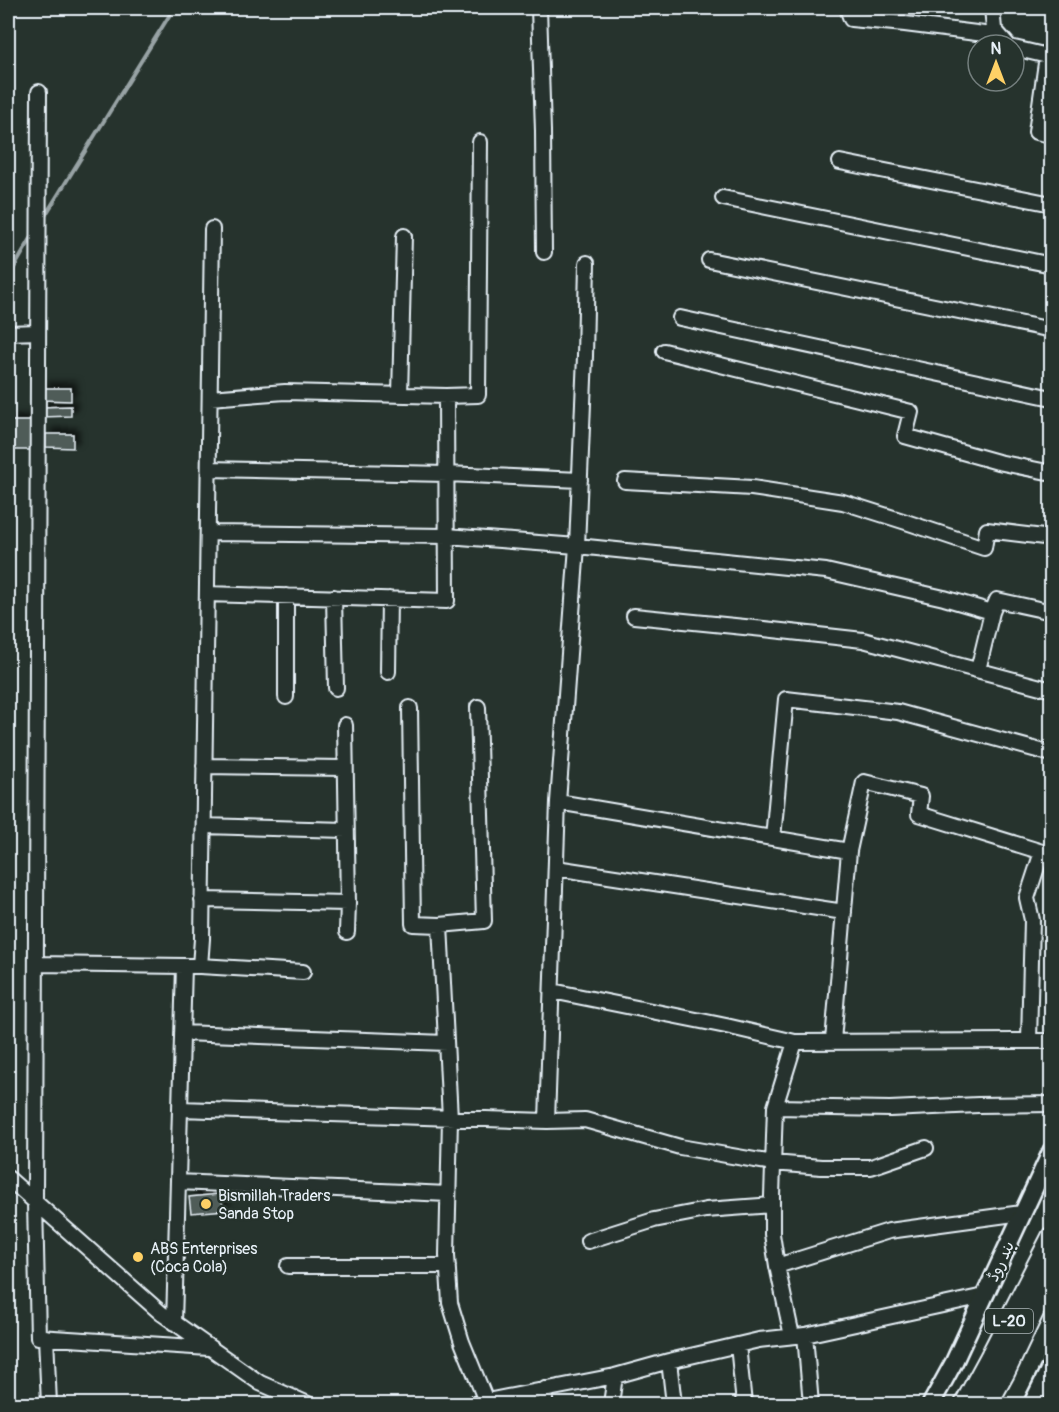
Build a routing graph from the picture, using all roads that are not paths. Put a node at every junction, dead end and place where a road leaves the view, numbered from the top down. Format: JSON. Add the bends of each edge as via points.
{"nodes":[{"id":1,"x":539,"y":8,"type":"edge"},
{"id":2,"x":847,"y":8,"type":"edge"},
{"id":3,"x":992,"y":8,"type":"edge"},
{"id":4,"x":998,"y":33,"type":"edge"},
{"id":5,"x":966,"y":34,"type":"edge"},
{"id":6,"x":1026,"y":51,"type":"edge"},
{"id":7,"x":1049,"y":57,"type":"edge"},
{"id":8,"x":39,"y":92,"type":"dead end"},
{"id":9,"x":1052,"y":135,"type":"edge"},
{"id":10,"x":480,"y":142,"type":"dead end"},
{"id":11,"x":840,"y":162,"type":"dead end"},
{"id":12,"x":723,"y":198,"type":"dead end"},
{"id":13,"x":1052,"y":204,"type":"edge"},
{"id":14,"x":212,"y":229,"type":"dead end"},
{"id":15,"x":404,"y":236,"type":"dead end"},
{"id":16,"x":544,"y":252,"type":"dead end"},
{"id":17,"x":709,"y":260,"type":"dead end"},
{"id":18,"x":587,"y":263,"type":"dead end"},
{"id":19,"x":1052,"y":265,"type":"edge"},
{"id":20,"x":680,"y":318,"type":"dead end"},
{"id":21,"x":1052,"y":330,"type":"edge"},
{"id":22,"x":38,"y":332,"type":"junction"},
{"id":23,"x":8,"y":333,"type":"edge"},
{"id":24,"x":664,"y":351,"type":"dead end"},
{"id":25,"x":400,"y":395,"type":"junction"},
{"id":26,"x":446,"y":396,"type":"junction"},
{"id":27,"x":210,"y":398,"type":"junction"},
{"id":28,"x":1052,"y":398,"type":"edge"},
{"id":29,"x":208,"y":469,"type":"junction"},
{"id":30,"x":1052,"y":473,"type":"edge"},
{"id":31,"x":447,"y":474,"type":"junction"},
{"id":32,"x":580,"y":480,"type":"junction"},
{"id":33,"x":625,"y":481,"type":"dead end"},
{"id":34,"x":208,"y":533,"type":"junction"},
{"id":35,"x":447,"y":536,"type":"junction"},
{"id":36,"x":1052,"y":538,"type":"edge"},
{"id":37,"x":577,"y":546,"type":"junction"},
{"id":38,"x":207,"y":594,"type":"junction"},
{"id":39,"x":286,"y":596,"type":"junction"},
{"id":40,"x":334,"y":597,"type":"junction"},
{"id":41,"x":389,"y":599,"type":"junction"},
{"id":42,"x":993,"y":612,"type":"junction"},
{"id":43,"x":1052,"y":612,"type":"edge"},
{"id":44,"x":634,"y":616,"type":"dead end"},
{"id":45,"x":978,"y":669,"type":"junction"},
{"id":46,"x":388,"y":672,"type":"dead end"},
{"id":47,"x":336,"y":688,"type":"dead end"},
{"id":48,"x":1052,"y":690,"type":"edge"},
{"id":49,"x":286,"y":697,"type":"dead end"},
{"id":50,"x":478,"y":707,"type":"dead end"},
{"id":51,"x":410,"y":708,"type":"dead end"},
{"id":52,"x":345,"y":725,"type":"dead end"},
{"id":53,"x":1052,"y":754,"type":"edge"},
{"id":54,"x":204,"y":766,"type":"junction"},
{"id":55,"x":344,"y":768,"type":"junction"},
{"id":56,"x":558,"y":802,"type":"junction"},
{"id":57,"x":204,"y":826,"type":"junction"},
{"id":58,"x":346,"y":830,"type":"junction"},
{"id":59,"x":773,"y":838,"type":"junction"},
{"id":60,"x":849,"y":851,"type":"junction"},
{"id":61,"x":1047,"y":853,"type":"edge"},
{"id":62,"x":556,"y":868,"type":"junction"},
{"id":63,"x":202,"y":900,"type":"junction"},
{"id":64,"x":348,"y":903,"type":"junction"},
{"id":65,"x":844,"y":912,"type":"junction"},
{"id":66,"x":440,"y":925,"type":"junction"},
{"id":67,"x":347,"y":932,"type":"dead end"},
{"id":68,"x":36,"y":964,"type":"junction"},
{"id":69,"x":184,"y":966,"type":"junction"},
{"id":70,"x":200,"y":966,"type":"junction"},
{"id":71,"x":303,"y":972,"type":"dead end"},
{"id":72,"x":552,"y":991,"type":"junction"},
{"id":73,"x":182,"y":1033,"type":"junction"},
{"id":74,"x":833,"y":1041,"type":"junction"},
{"id":75,"x":1029,"y":1041,"type":"junction"},
{"id":76,"x":1052,"y":1041,"type":"edge"},
{"id":77,"x":795,"y":1042,"type":"junction"},
{"id":78,"x":446,"y":1043,"type":"junction"},
{"id":79,"x":1052,"y":1104,"type":"edge"},
{"id":80,"x":775,"y":1107,"type":"junction"},
{"id":81,"x":180,"y":1109,"type":"junction"},
{"id":82,"x":450,"y":1118,"type":"junction"},
{"id":83,"x":547,"y":1121,"type":"junction"},
{"id":84,"x":926,"y":1148,"type":"dead end"},
{"id":85,"x":1052,"y":1150,"type":"edge"},
{"id":86,"x":773,"y":1163,"type":"junction"},
{"id":87,"x":8,"y":1178,"type":"edge"},
{"id":88,"x":178,"y":1182,"type":"junction"},
{"id":89,"x":448,"y":1194,"type":"junction"},
{"id":90,"x":35,"y":1203,"type":"junction"},
{"id":91,"x":772,"y":1205,"type":"junction"},
{"id":92,"x":1022,"y":1213,"type":"junction"},
{"id":93,"x":1052,"y":1237,"type":"edge"},
{"id":94,"x":588,"y":1241,"type":"dead end"},
{"id":95,"x":288,"y":1266,"type":"dead end"},
{"id":96,"x":448,"y":1266,"type":"junction"},
{"id":97,"x":777,"y":1266,"type":"junction"},
{"id":98,"x":1052,"y":1272,"type":"edge"},
{"id":99,"x":984,"y":1296,"type":"junction"},
{"id":100,"x":174,"y":1323,"type":"junction"},
{"id":101,"x":798,"y":1336,"type":"junction"},
{"id":102,"x":46,"y":1338,"type":"junction"},
{"id":103,"x":738,"y":1345,"type":"junction"},
{"id":104,"x":209,"y":1348,"type":"junction"},
{"id":105,"x":669,"y":1361,"type":"junction"},
{"id":106,"x":1052,"y":1364,"type":"edge"},
{"id":107,"x":615,"y":1376,"type":"junction"},
{"id":108,"x":545,"y":1389,"type":"junction"},
{"id":109,"x":479,"y":1403,"type":"edge"},
{"id":110,"x":49,"y":1404,"type":"edge"},
{"id":111,"x":308,"y":1404,"type":"edge"},
{"id":112,"x":545,"y":1404,"type":"edge"},
{"id":113,"x":611,"y":1404,"type":"edge"},
{"id":114,"x":674,"y":1404,"type":"edge"},
{"id":115,"x":744,"y":1404,"type":"edge"},
{"id":116,"x":811,"y":1404,"type":"edge"},
{"id":117,"x":931,"y":1404,"type":"edge"},
{"id":118,"x":965,"y":1404,"type":"edge"},
{"id":119,"x":987,"y":1404,"type":"edge"},
{"id":120,"x":1032,"y":1404,"type":"edge"}],
"edges":[{"from":1,"to":16,"type":"street"},
{"from":2,"to":5,"type":"street","via":[[851,19]]},
{"from":3,"to":4,"type":"street"},
{"from":6,"to":7,"type":"street"},
{"from":7,"to":9,"type":"street","via":[[1035,132]]},
{"from":8,"to":22,"type":"street"},
{"from":10,"to":26,"type":"street","via":[[478,395]]},
{"from":11,"to":13,"type":"street"},
{"from":12,"to":19,"type":"street"},
{"from":14,"to":27,"type":"street"},
{"from":15,"to":25,"type":"street"},
{"from":17,"to":21,"type":"street"},
{"from":18,"to":32,"type":"street"},
{"from":20,"to":28,"type":"street"},
{"from":22,"to":23,"type":"street"},
{"from":22,"to":68,"type":"street"},
{"from":24,"to":30,"type":"street","via":[[911,412],[906,436]]},
{"from":25,"to":26,"type":"street"},
{"from":25,"to":27,"type":"street","via":[[285,392]]},
{"from":26,"to":31,"type":"street"},
{"from":27,"to":29,"type":"street"},
{"from":29,"to":31,"type":"street"},
{"from":29,"to":34,"type":"street"},
{"from":31,"to":32,"type":"street"},
{"from":31,"to":35,"type":"street"},
{"from":32,"to":37,"type":"street"},
{"from":33,"to":36,"type":"street","via":[[752,488],[843,502],[984,548],[987,530]]},
{"from":34,"to":35,"type":"street"},
{"from":34,"to":38,"type":"street"},
{"from":35,"to":37,"type":"street"},
{"from":35,"to":41,"type":"street","via":[[447,601]]},
{"from":37,"to":42,"type":"street","via":[[826,571]]},
{"from":37,"to":56,"type":"street"},
{"from":38,"to":39,"type":"street"},
{"from":38,"to":54,"type":"street"},
{"from":39,"to":40,"type":"street"},
{"from":39,"to":49,"type":"street"},
{"from":40,"to":41,"type":"street"},
{"from":40,"to":47,"type":"street"},
{"from":41,"to":46,"type":"street"},
{"from":42,"to":43,"type":"street","via":[[997,600]]},
{"from":42,"to":45,"type":"street"},
{"from":44,"to":45,"type":"street","via":[[863,640]]},
{"from":45,"to":48,"type":"street"},
{"from":50,"to":66,"type":"street","via":[[484,921]]},
{"from":51,"to":66,"type":"street","via":[[413,924]]},
{"from":52,"to":55,"type":"street"},
{"from":53,"to":59,"type":"street","via":[[898,712],[786,699]]},
{"from":54,"to":55,"type":"street"},
{"from":54,"to":57,"type":"street"},
{"from":55,"to":58,"type":"street"},
{"from":56,"to":59,"type":"street"},
{"from":56,"to":62,"type":"street"},
{"from":57,"to":58,"type":"street"},
{"from":57,"to":63,"type":"street"},
{"from":58,"to":64,"type":"street"},
{"from":59,"to":60,"type":"street"},
{"from":60,"to":61,"type":"street","via":[[864,782],[921,796],[919,814]]},
{"from":60,"to":65,"type":"street"},
{"from":61,"to":75,"type":"street","via":[[1027,898],[1032,920]]},
{"from":62,"to":65,"type":"street"},
{"from":62,"to":72,"type":"street"},
{"from":63,"to":64,"type":"street"},
{"from":63,"to":70,"type":"street"},
{"from":64,"to":67,"type":"street"},
{"from":65,"to":74,"type":"street"},
{"from":66,"to":78,"type":"street"},
{"from":68,"to":69,"type":"street"},
{"from":68,"to":90,"type":"street"},
{"from":69,"to":70,"type":"street"},
{"from":69,"to":73,"type":"street"},
{"from":70,"to":71,"type":"street"},
{"from":72,"to":77,"type":"street"},
{"from":72,"to":83,"type":"street"},
{"from":73,"to":78,"type":"street"},
{"from":73,"to":81,"type":"street"},
{"from":74,"to":75,"type":"street"},
{"from":74,"to":77,"type":"street"},
{"from":75,"to":76,"type":"street"},
{"from":77,"to":80,"type":"street"},
{"from":78,"to":82,"type":"street"},
{"from":79,"to":80,"type":"street","via":[[890,1110]]},
{"from":80,"to":86,"type":"street"},
{"from":81,"to":82,"type":"street"},
{"from":81,"to":88,"type":"street"},
{"from":82,"to":83,"type":"street"},
{"from":82,"to":89,"type":"street"},
{"from":83,"to":86,"type":"street","via":[[585,1120],[680,1147]]},
{"from":84,"to":86,"type":"street","via":[[871,1167]]},
{"from":85,"to":92,"type":"main road","name":"بند روڈ"},
{"from":86,"to":91,"type":"street"},
{"from":87,"to":90,"type":"street"},
{"from":88,"to":89,"type":"street"},
{"from":88,"to":100,"type":"street"},
{"from":89,"to":96,"type":"street"},
{"from":90,"to":100,"type":"street"},
{"from":90,"to":102,"type":"street","via":[[38,1337]]},
{"from":91,"to":94,"type":"street","via":[[706,1210],[654,1220]]},
{"from":91,"to":97,"type":"street"},
{"from":92,"to":97,"type":"street","via":[[888,1231]]},
{"from":92,"to":99,"type":"main road","name":"بند روڈ"},
{"from":93,"to":118,"type":"highway","number":"L-20"},
{"from":95,"to":96,"type":"street"},
{"from":96,"to":109,"type":"street","via":[[450,1303]]},
{"from":97,"to":101,"type":"street"},
{"from":98,"to":119,"type":"highway","number":"L-20"},
{"from":99,"to":101,"type":"street"},
{"from":99,"to":117,"type":"main road","name":"بند روڈ"},
{"from":100,"to":104,"type":"street"},
{"from":101,"to":103,"type":"street"},
{"from":101,"to":116,"type":"street"},
{"from":102,"to":104,"type":"street"},
{"from":102,"to":110,"type":"street"},
{"from":103,"to":105,"type":"street"},
{"from":103,"to":115,"type":"street"},
{"from":104,"to":111,"type":"street","via":[[260,1383]]},
{"from":105,"to":107,"type":"street"},
{"from":105,"to":114,"type":"street"},
{"from":106,"to":120,"type":"main road"},
{"from":107,"to":108,"type":"street"},
{"from":107,"to":113,"type":"street"},
{"from":108,"to":109,"type":"street"},
{"from":108,"to":112,"type":"street"}]}
